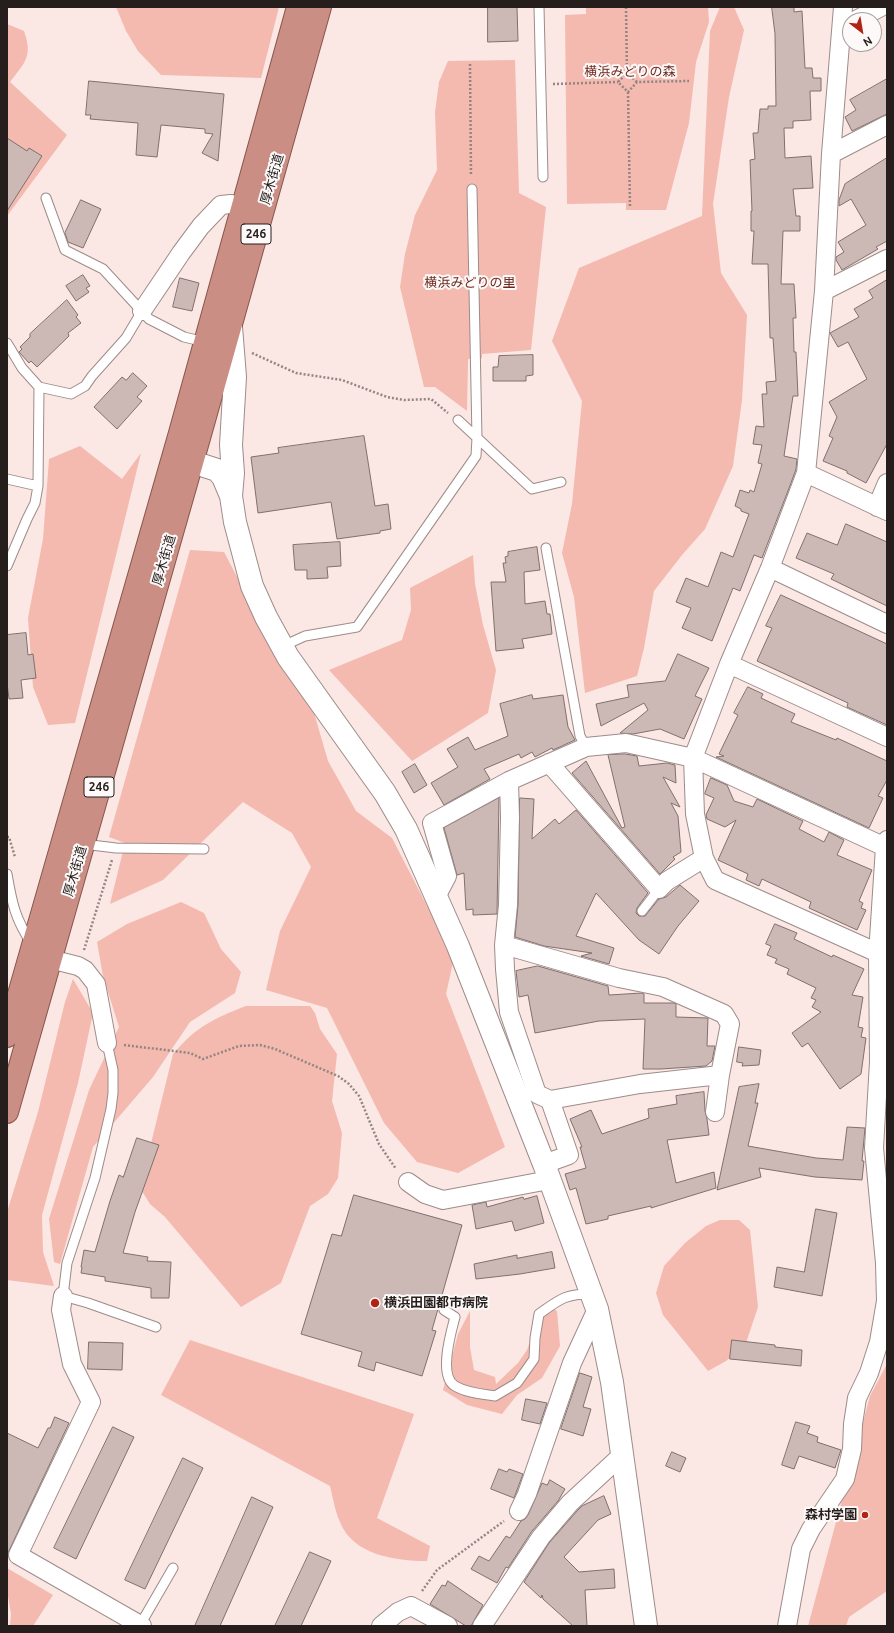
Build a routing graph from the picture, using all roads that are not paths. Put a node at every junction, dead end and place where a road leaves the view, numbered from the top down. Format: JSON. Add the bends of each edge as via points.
{"nodes":[{"id":1,"x":298,"y":7,"type":"edge"},
{"id":2,"x":320,"y":7,"type":"edge"},
{"id":3,"x":539,"y":7,"type":"edge"},
{"id":4,"x":881,"y":7,"type":"edge"},
{"id":5,"x":871,"y":12,"type":"edge"},
{"id":6,"x":845,"y":52,"type":"edge"},
{"id":7,"x":887,"y":125,"type":"edge"},
{"id":8,"x":831,"y":154,"type":"junction"},
{"id":9,"x":543,"y":176,"type":"dead end"},
{"id":10,"x":472,"y":189,"type":"road end"},
{"id":11,"x":46,"y":198,"type":"dead end"},
{"id":12,"x":242,"y":207,"type":"junction"},
{"id":13,"x":887,"y":259,"type":"edge"},
{"id":14,"x":824,"y":292,"type":"junction"},
{"id":15,"x":142,"y":311,"type":"junction"},
{"id":16,"x":231,"y":324,"type":"junction"},
{"id":17,"x":7,"y":342,"type":"edge"},
{"id":18,"x":205,"y":342,"type":"junction"},
{"id":19,"x":39,"y":388,"type":"junction"},
{"id":20,"x":458,"y":420,"type":"road end"},
{"id":21,"x":477,"y":438,"type":"junction"},
{"id":22,"x":182,"y":459,"type":"junction"},
{"id":23,"x":806,"y":473,"type":"junction"},
{"id":24,"x":7,"y":479,"type":"edge"},
{"id":25,"x":561,"y":482,"type":"dead end"},
{"id":26,"x":887,"y":483,"type":"edge"},
{"id":27,"x":38,"y":486,"type":"junction"},
{"id":28,"x":231,"y":496,"type":"junction"},
{"id":29,"x":882,"y":509,"type":"edge"},
{"id":30,"x":546,"y":548,"type":"dead end"},
{"id":31,"x":7,"y":566,"type":"edge"},
{"id":32,"x":770,"y":568,"type":"junction"},
{"id":33,"x":887,"y":624,"type":"edge"},
{"id":34,"x":282,"y":647,"type":"junction"},
{"id":35,"x":729,"y":664,"type":"junction"},
{"id":36,"x":887,"y":737,"type":"edge"},
{"id":37,"x":586,"y":747,"type":"junction"},
{"id":38,"x":693,"y":758,"type":"junction"},
{"id":39,"x":549,"y":763,"type":"junction"},
{"id":40,"x":509,"y":781,"type":"junction"},
{"id":41,"x":83,"y":844,"type":"junction"},
{"id":42,"x":886,"y":844,"type":"edge"},
{"id":43,"x":204,"y":849,"type":"dead end"},
{"id":44,"x":704,"y":858,"type":"junction"},
{"id":45,"x":7,"y":874,"type":"edge"},
{"id":46,"x":659,"y":889,"type":"junction"},
{"id":47,"x":436,"y":897,"type":"junction"},
{"id":48,"x":642,"y":911,"type":"dead end"},
{"id":49,"x":33,"y":945,"type":"junction"},
{"id":50,"x":504,"y":945,"type":"junction"},
{"id":51,"x":882,"y":955,"type":"edge"},
{"id":52,"x":50,"y":959,"type":"junction"},
{"id":53,"x":7,"y":1036,"type":"edge"},
{"id":54,"x":107,"y":1043,"type":"joint"},
{"id":55,"x":720,"y":1075,"type":"junction"},
{"id":56,"x":550,"y":1100,"type":"junction"},
{"id":57,"x":7,"y":1112,"type":"edge"},
{"id":58,"x":715,"y":1112,"type":"dead end"},
{"id":59,"x":546,"y":1172,"type":"junction"},
{"id":60,"x":408,"y":1182,"type":"road end"},
{"id":61,"x":886,"y":1273,"type":"edge"},
{"id":62,"x":62,"y":1296,"type":"junction"},
{"id":63,"x":594,"y":1302,"type":"junction"},
{"id":64,"x":444,"y":1310,"type":"dead end"},
{"id":65,"x":156,"y":1327,"type":"dead end"},
{"id":66,"x":622,"y":1455,"type":"junction"},
{"id":67,"x":519,"y":1511,"type":"road end"},
{"id":68,"x":173,"y":1568,"type":"dead end"},
{"id":69,"x":141,"y":1626,"type":"edge"},
{"id":70,"x":381,"y":1626,"type":"edge"},
{"id":71,"x":448,"y":1626,"type":"edge"},
{"id":72,"x":482,"y":1626,"type":"edge"},
{"id":73,"x":646,"y":1626,"type":"edge"},
{"id":74,"x":787,"y":1626,"type":"edge"}],
"edges":[{"from":1,"to":12,"type":"highway","name":"厚木街道","number":"246"},
{"from":2,"to":16,"type":"highway","name":"厚木街道","number":"246"},
{"from":3,"to":9,"type":"lane"},
{"from":4,"to":5,"type":"street"},
{"from":6,"to":8,"type":"street"},
{"from":7,"to":8,"type":"street"},
{"from":8,"to":14,"type":"street"},
{"from":10,"to":21,"type":"lane"},
{"from":11,"to":15,"type":"lane","via":[[65,250],[103,269]]},
{"from":12,"to":15,"type":"street","via":[[222,205],[201,226],[180,252]]},
{"from":12,"to":18,"type":"highway","name":"厚木街道","number":"246"},
{"from":13,"to":14,"type":"street"},
{"from":14,"to":23,"type":"street"},
{"from":15,"to":18,"type":"lane","via":[[149,319],[184,337]]},
{"from":15,"to":19,"type":"lane","via":[[126,338],[85,386],[71,394]]},
{"from":16,"to":22,"type":"highway","name":"厚木街道","number":"246"},
{"from":16,"to":28,"type":"street","via":[[235,377]]},
{"from":17,"to":19,"type":"lane","via":[[22,368]]},
{"from":18,"to":22,"type":"highway","name":"厚木街道","number":"246"},
{"from":19,"to":27,"type":"lane"},
{"from":20,"to":21,"type":"lane"},
{"from":21,"to":25,"type":"lane","via":[[532,489]]},
{"from":21,"to":34,"type":"lane","via":[[476,456],[357,627],[305,636]]},
{"from":22,"to":28,"type":"street","via":[[217,470]]},
{"from":22,"to":41,"type":"highway","name":"厚木街道","number":"246"},
{"from":22,"to":49,"type":"highway","name":"厚木街道","number":"246"},
{"from":23,"to":29,"type":"street"},
{"from":23,"to":32,"type":"street"},
{"from":24,"to":27,"type":"lane"},
{"from":26,"to":29,"type":"street"},
{"from":27,"to":31,"type":"lane","via":[[36,503]]},
{"from":28,"to":34,"type":"street","via":[[244,562],[252,586]]},
{"from":30,"to":37,"type":"lane","via":[[580,736]]},
{"from":32,"to":33,"type":"street"},
{"from":32,"to":35,"type":"street"},
{"from":34,"to":47,"type":"street","via":[[406,829]]},
{"from":35,"to":36,"type":"street"},
{"from":35,"to":38,"type":"street"},
{"from":37,"to":38,"type":"street","via":[[626,742]]},
{"from":37,"to":39,"type":"street"},
{"from":38,"to":42,"type":"street"},
{"from":38,"to":44,"type":"street","via":[[695,814]]},
{"from":39,"to":40,"type":"street"},
{"from":39,"to":46,"type":"street"},
{"from":40,"to":47,"type":"street","via":[[432,823],[446,876]]},
{"from":40,"to":50,"type":"street","via":[[508,905]]},
{"from":41,"to":43,"type":"lane","via":[[116,848]]},
{"from":41,"to":52,"type":"highway","name":"厚木街道","number":"246"},
{"from":42,"to":51,"type":"street"},
{"from":44,"to":46,"type":"street","via":[[667,881]]},
{"from":44,"to":51,"type":"street","via":[[715,880]]},
{"from":45,"to":49,"type":"lane","via":[[13,908]]},
{"from":46,"to":48,"type":"lane"},
{"from":47,"to":59,"type":"street","via":[[458,946]]},
{"from":49,"to":53,"type":"highway","name":"厚木街道","number":"246"},
{"from":50,"to":55,"type":"street","via":[[619,978],[663,987],[724,1014],[730,1024]]},
{"from":50,"to":56,"type":"street","via":[[509,1012],[537,1094]]},
{"from":51,"to":61,"type":"street","via":[[874,1148]]},
{"from":52,"to":54,"type":"street","via":[[78,966],[85,970],[96,984]]},
{"from":52,"to":57,"type":"highway","name":"厚木街道","number":"246"},
{"from":54,"to":62,"type":"lane","via":[[113,1070],[111,1109],[95,1178],[67,1263]]},
{"from":55,"to":56,"type":"street","via":[[640,1084]]},
{"from":55,"to":58,"type":"street"},
{"from":56,"to":59,"type":"street","via":[[569,1155]]},
{"from":59,"to":60,"type":"street","via":[[443,1200],[425,1194]]},
{"from":59,"to":63,"type":"street"},
{"from":61,"to":74,"type":"street","via":[[886,1301],[879,1342],[869,1373],[857,1398],[852,1449],[845,1479],[811,1528],[801,1549]]},
{"from":62,"to":65,"type":"lane"},
{"from":62,"to":69,"type":"street","via":[[61,1310],[72,1364],[91,1402],[18,1555]]},
{"from":63,"to":64,"type":"lane","via":[[575,1294],[561,1298],[539,1314],[534,1359],[517,1383],[495,1396],[454,1386],[449,1378],[446,1360],[455,1317]]},
{"from":63,"to":66,"type":"street","via":[[612,1382]]},
{"from":63,"to":67,"type":"street"},
{"from":66,"to":72,"type":"street","via":[[570,1503],[541,1537]]},
{"from":66,"to":73,"type":"street"},
{"from":68,"to":69,"type":"lane"},
{"from":70,"to":71,"type":"street","via":[[398,1612],[411,1606]]}]}
